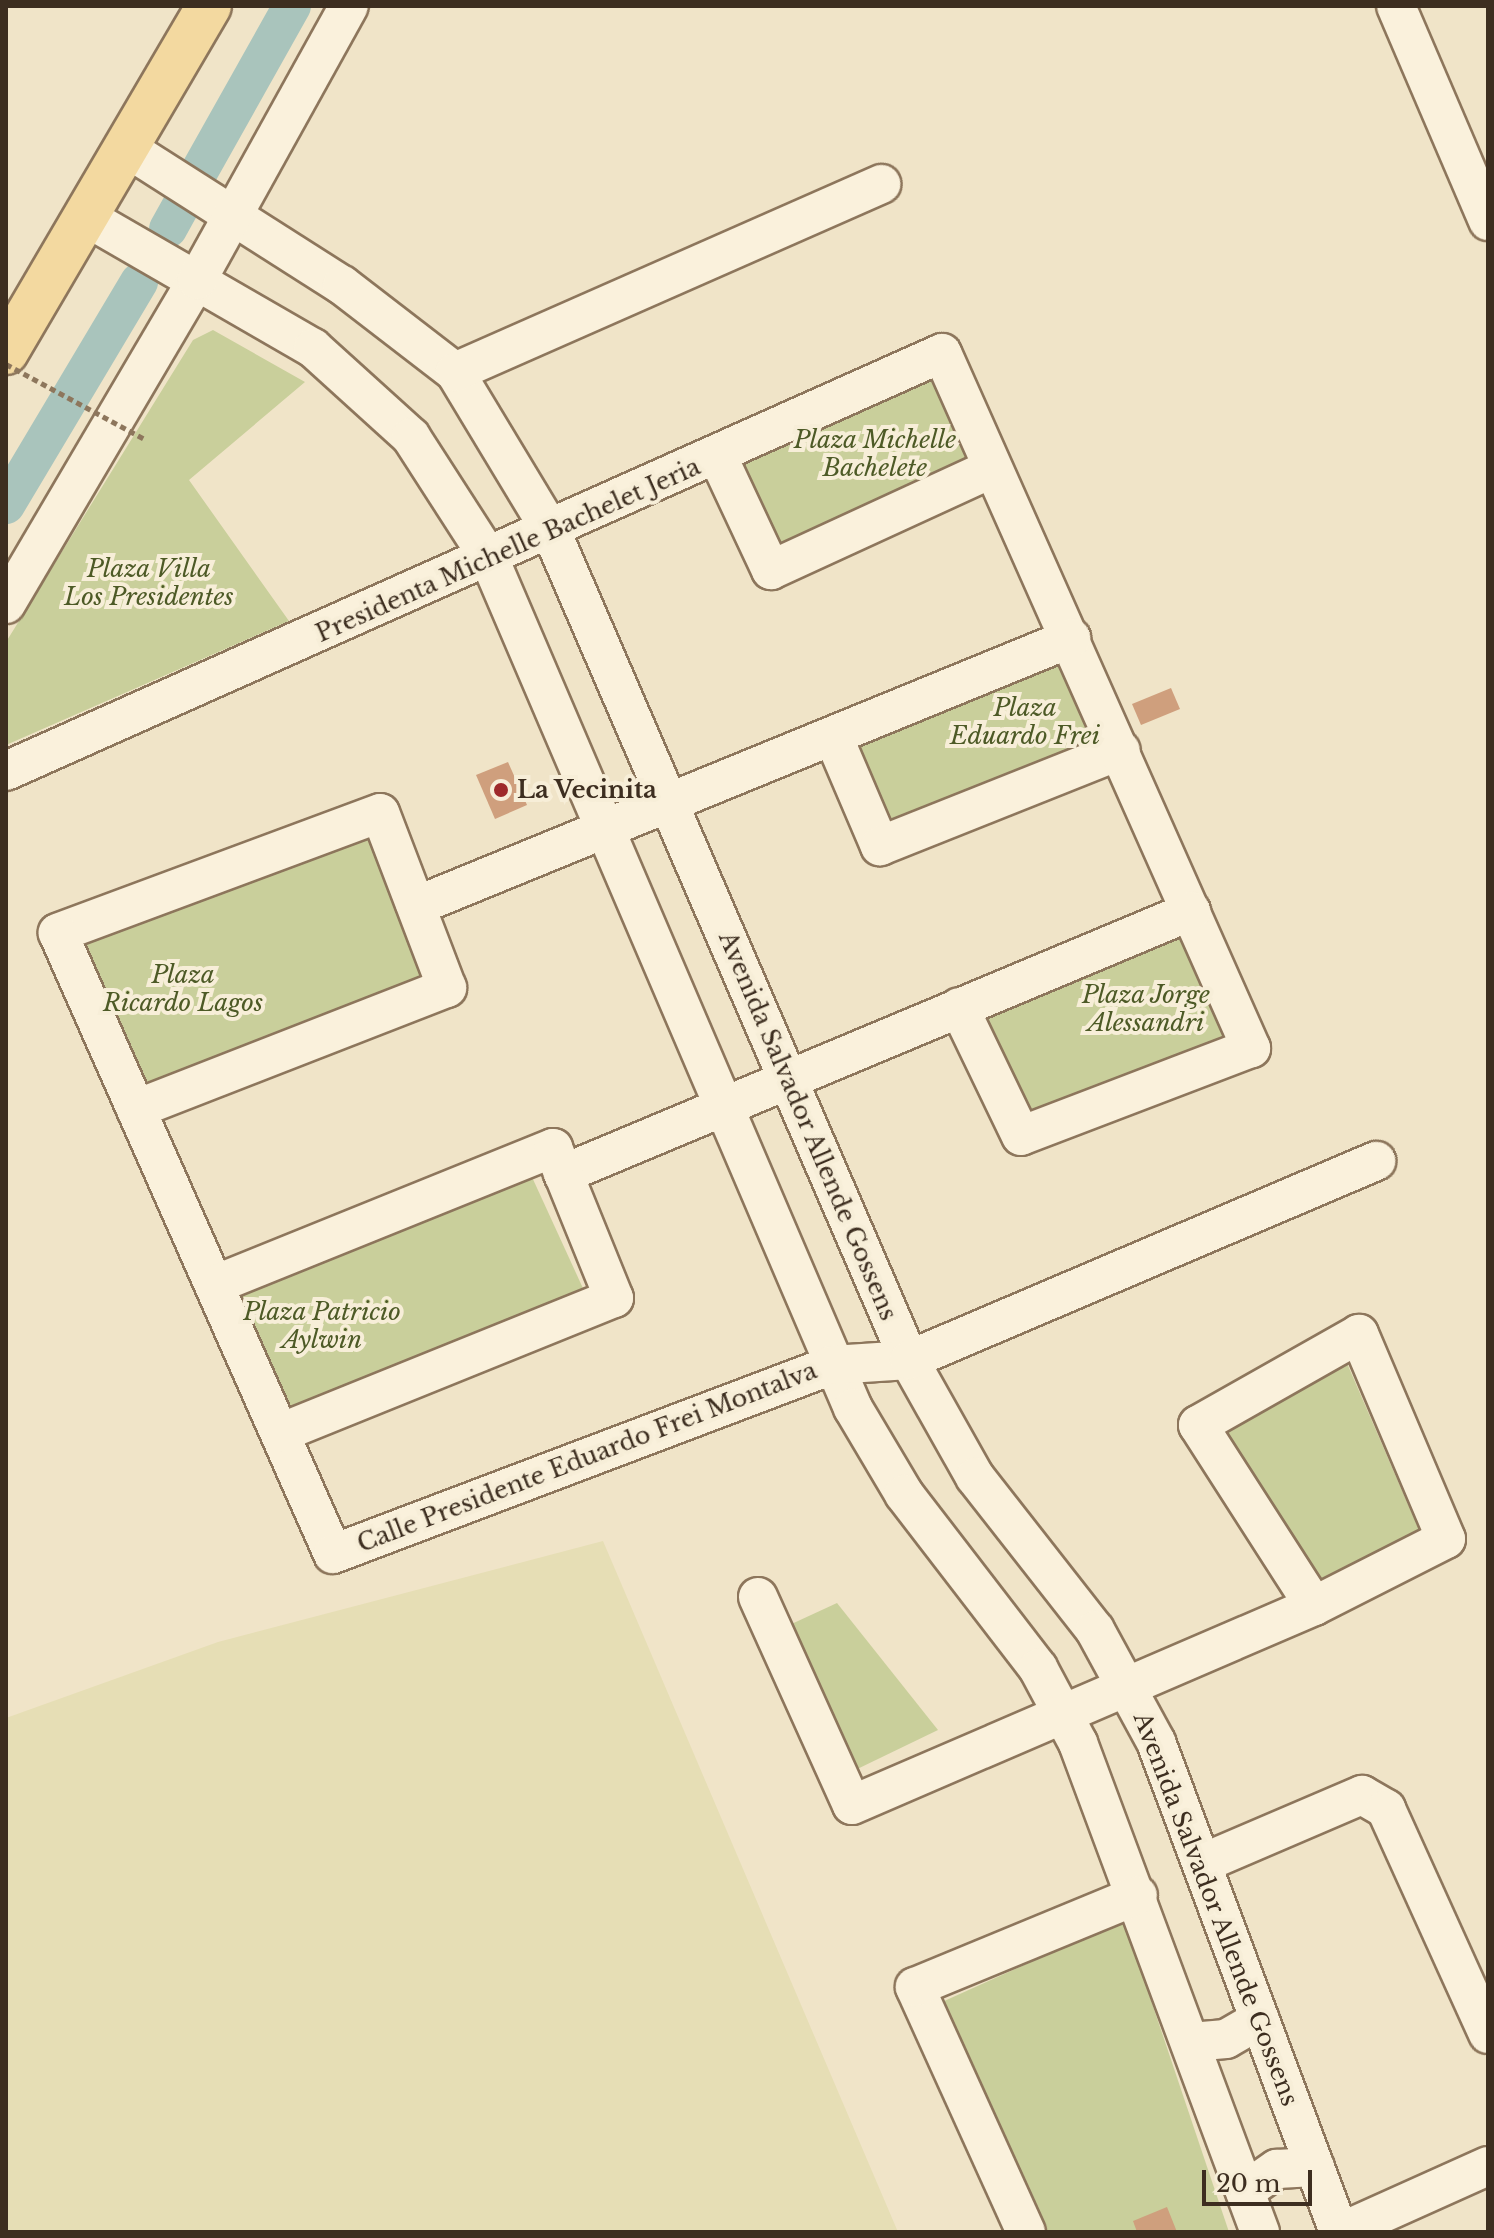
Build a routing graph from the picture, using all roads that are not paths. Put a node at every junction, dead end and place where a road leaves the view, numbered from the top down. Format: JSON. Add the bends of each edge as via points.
{"nodes":[{"id":1,"x":209,"y":6,"type":"edge"},
{"id":2,"x":349,"y":6,"type":"edge"},
{"id":3,"x":1396,"y":6,"type":"edge"},
{"id":4,"x":125,"y":147,"type":"junction"},
{"id":5,"x":881,"y":184,"type":"dead end"},
{"id":6,"x":233,"y":216,"type":"junction"},
{"id":7,"x":86,"y":217,"type":"junction"},
{"id":8,"x":1488,"y":221,"type":"edge"},
{"id":9,"x":197,"y":280,"type":"junction"},
{"id":10,"x":6,"y":352,"type":"edge"},
{"id":11,"x":455,"y":372,"type":"junction"},
{"id":12,"x":718,"y":457,"type":"junction"},
{"id":13,"x":991,"y":469,"type":"junction"},
{"id":14,"x":551,"y":531,"type":"junction"},
{"id":15,"x":489,"y":558,"type":"junction"},
{"id":16,"x":6,"y":604,"type":"edge"},
{"id":17,"x":1071,"y":638,"type":"junction"},
{"id":18,"x":833,"y":736,"type":"junction"},
{"id":19,"x":1121,"y":750,"type":"junction"},
{"id":20,"x":6,"y":771,"type":"edge"},
{"id":21,"x":667,"y":802,"type":"junction"},
{"id":22,"x":607,"y":828,"type":"junction"},
{"id":23,"x":416,"y":906,"type":"junction"},
{"id":24,"x":1191,"y":911,"type":"junction"},
{"id":25,"x":959,"y":1007,"type":"junction"},
{"id":26,"x":788,"y":1080,"type":"junction"},
{"id":27,"x":725,"y":1106,"type":"junction"},
{"id":28,"x":136,"y":1109,"type":"junction"},
{"id":29,"x":1376,"y":1161,"type":"dead end"},
{"id":30,"x":563,"y":1174,"type":"junction"},
{"id":31,"x":214,"y":1285,"type":"junction"},
{"id":32,"x":909,"y":1360,"type":"junction"},
{"id":33,"x":832,"y":1365,"type":"junction"},
{"id":34,"x":280,"y":1433,"type":"junction"},
{"id":35,"x":758,"y":1597,"type":"dead end"},
{"id":36,"x":1314,"y":1606,"type":"junction"},
{"id":37,"x":1129,"y":1686,"type":"junction"},
{"id":38,"x":1063,"y":1715,"type":"junction"},
{"id":39,"x":1203,"y":1863,"type":"junction"},
{"id":40,"x":1138,"y":1895,"type":"junction"},
{"id":41,"x":1260,"y":2019,"type":"junction"},
{"id":42,"x":1488,"y":2034,"type":"edge"},
{"id":43,"x":1191,"y":2042,"type":"junction"},
{"id":44,"x":1488,"y":2166,"type":"edge"},
{"id":45,"x":1315,"y":2167,"type":"junction"},
{"id":46,"x":1245,"y":2191,"type":"junction"},
{"id":47,"x":1026,"y":2232,"type":"edge"},
{"id":48,"x":1260,"y":2232,"type":"edge"},
{"id":49,"x":1340,"y":2232,"type":"edge"}],
"edges":[{"from":1,"to":4,"type":"main road"},
{"from":2,"to":6,"type":"street"},
{"from":3,"to":8,"type":"street"},
{"from":4,"to":6,"type":"street","name":"Avenida Salvador Allende Gossens"},
{"from":4,"to":7,"type":"main road"},
{"from":5,"to":11,"type":"street"},
{"from":6,"to":9,"type":"street"},
{"from":6,"to":11,"type":"street","name":"Avenida Salvador Allende Gossens","via":[[342,285]]},
{"from":7,"to":9,"type":"street"},
{"from":7,"to":10,"type":"main road"},
{"from":9,"to":15,"type":"street","via":[[313,348],[411,437]]},
{"from":9,"to":16,"type":"street"},
{"from":11,"to":14,"type":"street","name":"Avenida Salvador Allende Gossens"},
{"from":12,"to":13,"type":"street","name":"Presidenta Michelle Bachelet Jeria","via":[[771,570]]},
{"from":12,"to":13,"type":"street","via":[[942,353]]},
{"from":12,"to":14,"type":"street","name":"Presidenta Michelle Bachelet Jeria"},
{"from":13,"to":17,"type":"street"},
{"from":14,"to":15,"type":"street","name":"Presidenta Michelle Bachelet Jeria"},
{"from":14,"to":21,"type":"street","name":"Avenida Salvador Allende Gossens"},
{"from":15,"to":20,"type":"street","name":"Presidenta Michelle Bachelet Jeria"},
{"from":15,"to":22,"type":"street"},
{"from":17,"to":18,"type":"street"},
{"from":17,"to":19,"type":"street"},
{"from":18,"to":19,"type":"street","via":[[880,846]]},
{"from":18,"to":21,"type":"street"},
{"from":19,"to":24,"type":"street"},
{"from":21,"to":22,"type":"street"},
{"from":21,"to":26,"type":"street","name":"Avenida Salvador Allende Gossens"},
{"from":22,"to":23,"type":"street"},
{"from":22,"to":27,"type":"street"},
{"from":23,"to":28,"type":"street","via":[[447,988]]},
{"from":23,"to":28,"type":"street","via":[[380,813],[58,933]]},
{"from":24,"to":25,"type":"street"},
{"from":24,"to":25,"type":"street","via":[[1251,1048],[1021,1136]]},
{"from":25,"to":26,"type":"street"},
{"from":26,"to":27,"type":"street"},
{"from":26,"to":32,"type":"street","name":"Avenida Salvador Allende Gossens"},
{"from":27,"to":30,"type":"street"},
{"from":27,"to":33,"type":"street"},
{"from":28,"to":31,"type":"street"},
{"from":29,"to":32,"type":"street","name":"Calle Presidente Eduardo Frei Montalva"},
{"from":30,"to":31,"type":"street","via":[[553,1148]]},
{"from":30,"to":34,"type":"street","via":[[614,1298]]},
{"from":31,"to":34,"type":"street"},
{"from":32,"to":33,"type":"street","name":"Calle Presidente Eduardo Frei Montalva"},
{"from":32,"to":37,"type":"street","name":"Avenida Salvador Allende Gossens","via":[[975,1477],[1072,1597]]},
{"from":33,"to":34,"type":"street","name":"Calle Presidente Eduardo Frei Montalva","via":[[333,1554]]},
{"from":33,"to":38,"type":"street","via":[[904,1494],[1002,1616]]},
{"from":35,"to":38,"type":"street","via":[[852,1805]]},
{"from":36,"to":36,"type":"street","via":[[1446,1539],[1359,1334],[1198,1425]]},
{"from":36,"to":37,"type":"street"},
{"from":37,"to":38,"type":"street"},
{"from":37,"to":39,"type":"street","name":"Avenida Salvador Allende Gossens"},
{"from":38,"to":40,"type":"street"},
{"from":39,"to":41,"type":"street","name":"Avenida Salvador Allende Gossens"},
{"from":39,"to":42,"type":"street","via":[[1362,1795],[1386,1809]]},
{"from":40,"to":43,"type":"street"},
{"from":40,"to":47,"type":"street","via":[[915,1987]]},
{"from":41,"to":43,"type":"street","via":[[1226,2039]]},
{"from":41,"to":45,"type":"street","name":"Avenida Salvador Allende Gossens"},
{"from":43,"to":46,"type":"street"},
{"from":44,"to":49,"type":"street"},
{"from":45,"to":46,"type":"street","via":[[1277,2169]]},
{"from":45,"to":49,"type":"street","name":"Avenida Salvador Allende Gossens"},
{"from":46,"to":48,"type":"street"}]}
